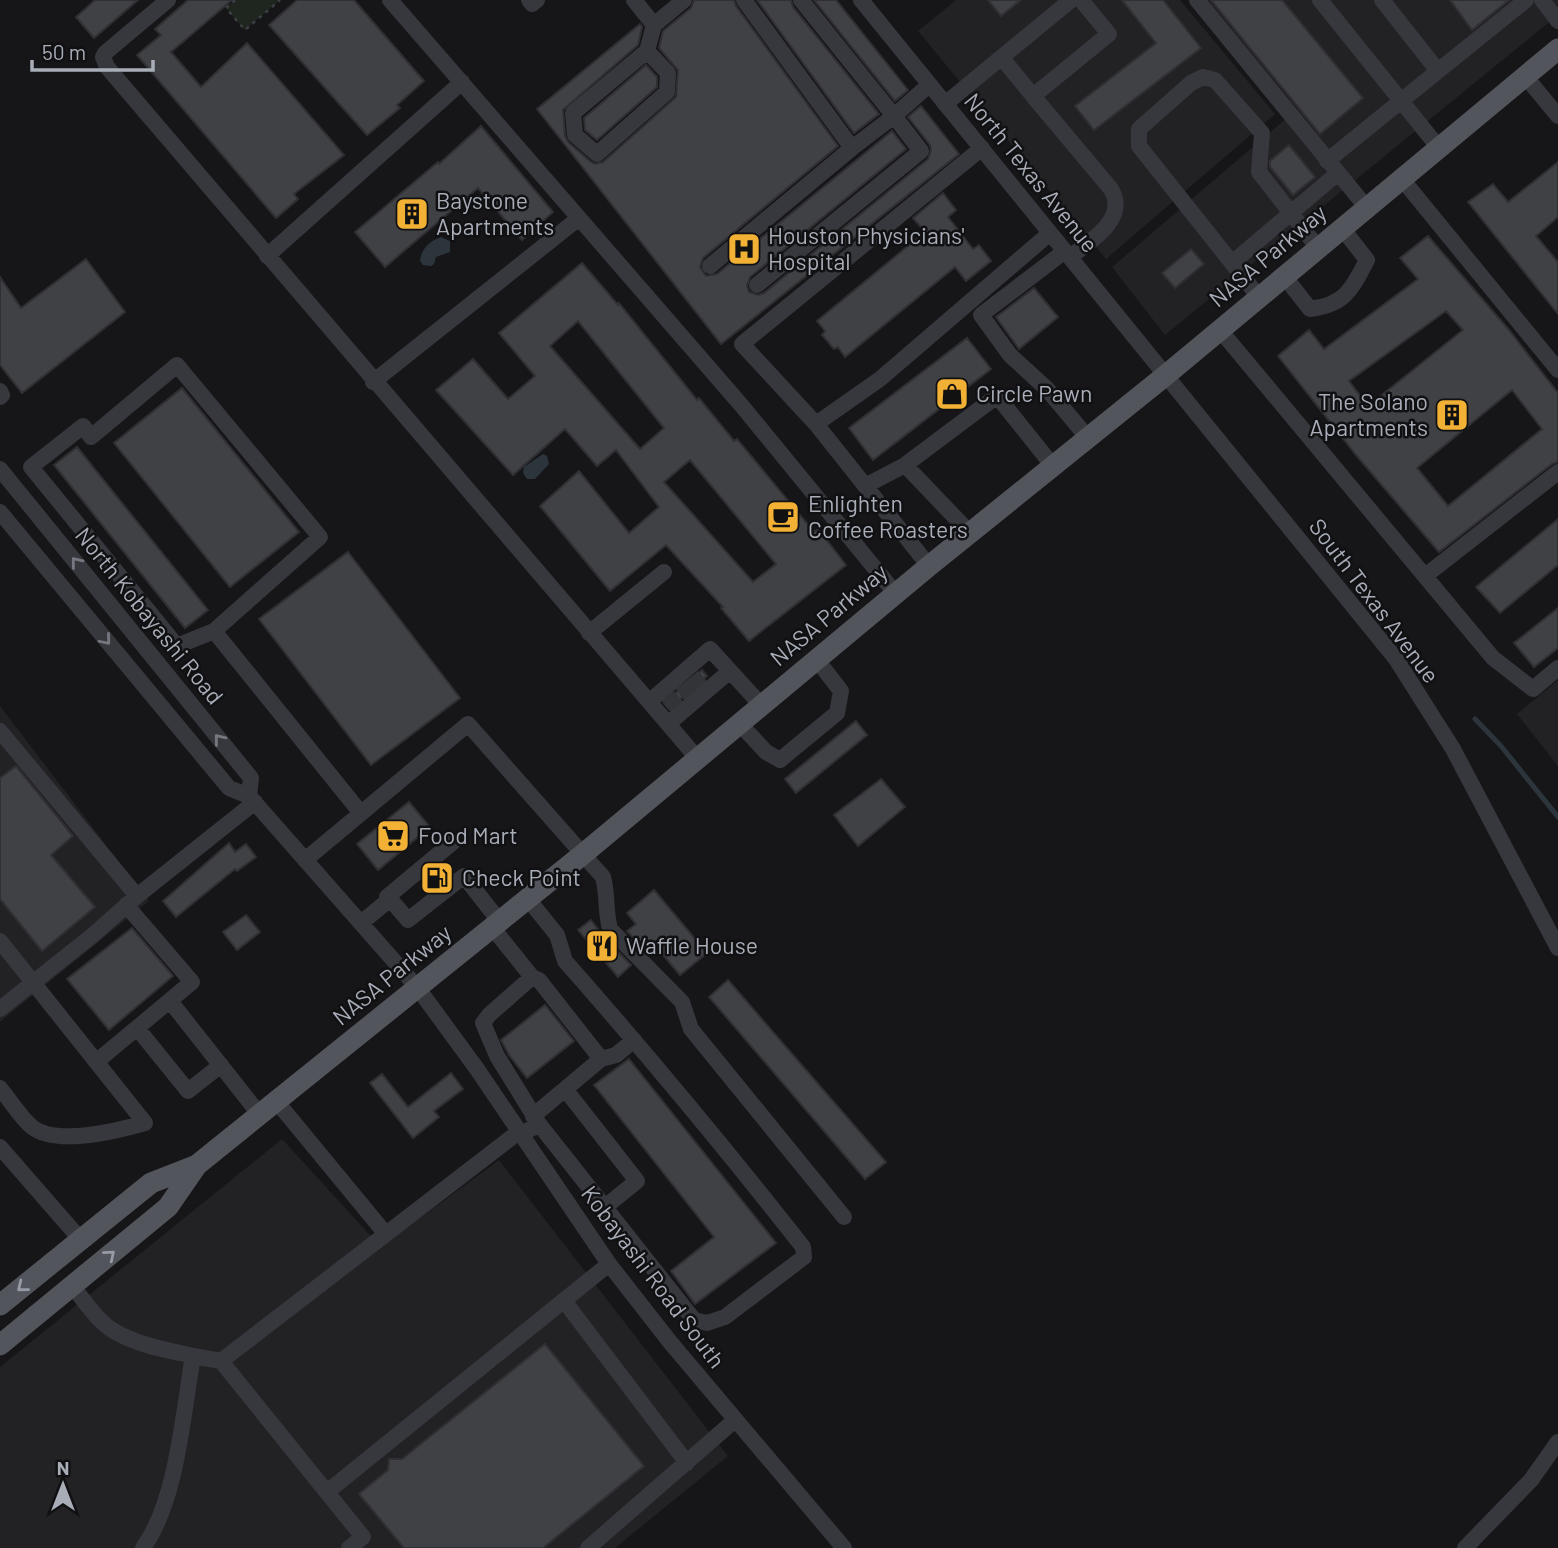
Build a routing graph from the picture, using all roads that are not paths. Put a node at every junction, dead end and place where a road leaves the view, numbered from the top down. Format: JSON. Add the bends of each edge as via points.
{"nodes":[{"id":1,"x":168,"y":0,"type":"edge"},
{"id":2,"x":390,"y":0,"type":"edge"},
{"id":3,"x":529,"y":0,"type":"edge"},
{"id":4,"x":537,"y":0,"type":"edge"},
{"id":5,"x":634,"y":0,"type":"edge"},
{"id":6,"x":684,"y":0,"type":"edge"},
{"id":7,"x":744,"y":0,"type":"edge"},
{"id":8,"x":801,"y":0,"type":"edge"},
{"id":9,"x":1072,"y":0,"type":"edge"},
{"id":10,"x":1082,"y":0,"type":"edge"},
{"id":11,"x":1196,"y":0,"type":"edge"},
{"id":12,"x":1320,"y":0,"type":"edge"},
{"id":13,"x":1382,"y":0,"type":"edge"},
{"id":14,"x":1526,"y":0,"type":"edge"},
{"id":15,"x":1542,"y":0,"type":"edge"},
{"id":16,"x":866,"y":2,"type":"edge"},
{"id":17,"x":1558,"y":21,"type":"edge"},
{"id":18,"x":654,"y":25,"type":"junction"},
{"id":19,"x":1558,"y":49,"type":"edge"},
{"id":20,"x":647,"y":51,"type":"junction"},
{"id":21,"x":1002,"y":58,"type":"junction"},
{"id":22,"x":1438,"y":71,"type":"junction"},
{"id":23,"x":1525,"y":76,"type":"junction"},
{"id":24,"x":462,"y":82,"type":"junction"},
{"id":25,"x":929,"y":85,"type":"junction"},
{"id":26,"x":1032,"y":96,"type":"junction"},
{"id":27,"x":1400,"y":100,"type":"junction"},
{"id":28,"x":945,"y":104,"type":"junction"},
{"id":29,"x":1558,"y":116,"type":"edge"},
{"id":30,"x":894,"y":117,"type":"junction"},
{"id":31,"x":852,"y":148,"type":"junction"},
{"id":32,"x":982,"y":148,"type":"junction"},
{"id":33,"x":1439,"y":148,"type":"junction"},
{"id":34,"x":1333,"y":167,"type":"junction"},
{"id":35,"x":1402,"y":179,"type":"junction"},
{"id":36,"x":1367,"y":208,"type":"junction"},
{"id":37,"x":1292,"y":212,"type":"junction"},
{"id":38,"x":579,"y":218,"type":"junction"},
{"id":39,"x":1342,"y":228,"type":"junction"},
{"id":40,"x":1050,"y":233,"type":"junction"},
{"id":41,"x":1318,"y":248,"type":"junction"},
{"id":42,"x":1067,"y":254,"type":"junction"},
{"id":43,"x":267,"y":256,"type":"junction"},
{"id":44,"x":1233,"y":263,"type":"junction"},
{"id":45,"x":709,"y":266,"type":"dead end"},
{"id":46,"x":1284,"y":276,"type":"junction"},
{"id":47,"x":757,"y":285,"type":"dead end"},
{"id":48,"x":1259,"y":297,"type":"junction"},
{"id":49,"x":1220,"y":330,"type":"junction"},
{"id":50,"x":1558,"y":370,"type":"edge"},
{"id":51,"x":1166,"y":375,"type":"junction"},
{"id":52,"x":373,"y":382,"type":"junction"},
{"id":53,"x":816,"y":424,"type":"junction"},
{"id":54,"x":1088,"y":438,"type":"junction"},
{"id":55,"x":905,"y":465,"type":"junction"},
{"id":56,"x":1053,"y":466,"type":"junction"},
{"id":57,"x":0,"y":469,"type":"edge"},
{"id":58,"x":1558,"y":472,"type":"edge"},
{"id":59,"x":865,"y":486,"type":"junction"},
{"id":60,"x":0,"y":512,"type":"edge"},
{"id":61,"x":970,"y":533,"type":"junction"},
{"id":62,"x":929,"y":566,"type":"junction"},
{"id":63,"x":664,"y":572,"type":"dead end"},
{"id":64,"x":1425,"y":576,"type":"junction"},
{"id":65,"x":896,"y":594,"type":"junction"},
{"id":66,"x":214,"y":631,"type":"junction"},
{"id":67,"x":589,"y":632,"type":"junction"},
{"id":68,"x":817,"y":660,"type":"junction"},
{"id":69,"x":1558,"y":668,"type":"edge"},
{"id":70,"x":730,"y":671,"type":"junction"},
{"id":71,"x":691,"y":685,"type":"junction"},
{"id":72,"x":649,"y":702,"type":"junction"},
{"id":73,"x":672,"y":702,"type":"junction"},
{"id":74,"x":762,"y":706,"type":"junction"},
{"id":75,"x":668,"y":724,"type":"junction"},
{"id":76,"x":740,"y":724,"type":"junction"},
{"id":77,"x":0,"y":731,"type":"edge"},
{"id":78,"x":698,"y":759,"type":"junction"},
{"id":79,"x":252,"y":799,"type":"junction"},
{"id":80,"x":360,"y":812,"type":"junction"},
{"id":81,"x":453,"y":842,"type":"dead end"},
{"id":82,"x":582,"y":856,"type":"junction"},
{"id":83,"x":305,"y":860,"type":"junction"},
{"id":84,"x":390,"y":899,"type":"junction"},
{"id":85,"x":528,"y":899,"type":"junction"},
{"id":86,"x":132,"y":901,"type":"junction"},
{"id":87,"x":361,"y":923,"type":"junction"},
{"id":88,"x":496,"y":925,"type":"junction"},
{"id":89,"x":0,"y":941,"type":"edge"},
{"id":90,"x":1558,"y":948,"type":"edge"},
{"id":91,"x":532,"y":977,"type":"junction"},
{"id":92,"x":34,"y":983,"type":"junction"},
{"id":93,"x":417,"y":987,"type":"junction"},
{"id":94,"x":170,"y":1001,"type":"junction"},
{"id":95,"x":0,"y":1009,"type":"edge"},
{"id":96,"x":483,"y":1023,"type":"junction"},
{"id":97,"x":137,"y":1028,"type":"junction"},
{"id":98,"x":634,"y":1040,"type":"junction"},
{"id":99,"x":458,"y":1042,"type":"junction"},
{"id":100,"x":601,"y":1059,"type":"junction"},
{"id":101,"x":96,"y":1062,"type":"junction"},
{"id":102,"x":221,"y":1065,"type":"junction"},
{"id":103,"x":0,"y":1088,"type":"edge"},
{"id":104,"x":565,"y":1089,"type":"junction"},
{"id":105,"x":268,"y":1108,"type":"junction"},
{"id":106,"x":536,"y":1120,"type":"junction"},
{"id":107,"x":521,"y":1132,"type":"junction"},
{"id":108,"x":0,"y":1147,"type":"edge"},
{"id":109,"x":197,"y":1166,"type":"junction"},
{"id":110,"x":605,"y":1207,"type":"junction"},
{"id":111,"x":844,"y":1217,"type":"dead end"},
{"id":112,"x":385,"y":1233,"type":"junction"},
{"id":113,"x":81,"y":1240,"type":"junction"},
{"id":114,"x":609,"y":1264,"type":"junction"},
{"id":115,"x":72,"y":1286,"type":"junction"},
{"id":116,"x":565,"y":1302,"type":"junction"},
{"id":117,"x":0,"y":1305,"type":"edge"},
{"id":118,"x":0,"y":1345,"type":"edge"},
{"id":119,"x":193,"y":1356,"type":"junction"},
{"id":120,"x":221,"y":1361,"type":"junction"},
{"id":121,"x":735,"y":1420,"type":"junction"},
{"id":122,"x":1558,"y":1442,"type":"edge"},
{"id":123,"x":687,"y":1463,"type":"junction"},
{"id":124,"x":327,"y":1492,"type":"junction"},
{"id":125,"x":143,"y":1548,"type":"edge"},
{"id":126,"x":349,"y":1548,"type":"edge"},
{"id":127,"x":588,"y":1548,"type":"edge"},
{"id":128,"x":845,"y":1548,"type":"edge"},
{"id":129,"x":1465,"y":1548,"type":"edge"}],
"edges":[{"from":1,"to":43,"type":"street","via":[[103,57]]},
{"from":2,"to":24,"type":"street"},
{"from":3,"to":4,"type":"street","via":[[532,4]]},
{"from":5,"to":18,"type":"street"},
{"from":6,"to":18,"type":"street"},
{"from":7,"to":31,"type":"street"},
{"from":8,"to":30,"type":"street"},
{"from":9,"to":21,"type":"street"},
{"from":10,"to":26,"type":"street","via":[[1109,34]]},
{"from":11,"to":34,"type":"street"},
{"from":12,"to":27,"type":"street"},
{"from":13,"to":22,"type":"street"},
{"from":14,"to":22,"type":"street"},
{"from":15,"to":17,"type":"street"},
{"from":16,"to":25,"type":"street","name":"North Texas Avenue"},
{"from":18,"to":20,"type":"street"},
{"from":19,"to":23,"type":"main road","name":"NASA Parkway"},
{"from":20,"to":20,"type":"street","via":[[573,113],[575,135],[597,154],[667,92],[668,73]]},
{"from":21,"to":26,"type":"street"},
{"from":21,"to":28,"type":"street"},
{"from":22,"to":27,"type":"street"},
{"from":23,"to":29,"type":"street"},
{"from":23,"to":33,"type":"main road","name":"NASA Parkway"},
{"from":24,"to":38,"type":"street"},
{"from":24,"to":43,"type":"street"},
{"from":25,"to":28,"type":"street","name":"North Texas Avenue"},
{"from":25,"to":30,"type":"street"},
{"from":26,"to":42,"type":"street","via":[[1111,189],[1115,201],[1111,220]]},
{"from":27,"to":33,"type":"street"},
{"from":27,"to":34,"type":"street"},
{"from":28,"to":32,"type":"street","name":"North Texas Avenue"},
{"from":30,"to":31,"type":"street"},
{"from":30,"to":47,"type":"street","via":[[921,151]]},
{"from":31,"to":45,"type":"street"},
{"from":32,"to":40,"type":"street","name":"North Texas Avenue"},
{"from":32,"to":53,"type":"street","via":[[742,344]]},
{"from":33,"to":35,"type":"main road","name":"NASA Parkway"},
{"from":34,"to":36,"type":"street"},
{"from":34,"to":37,"type":"street"},
{"from":35,"to":36,"type":"main road","name":"NASA Parkway"},
{"from":35,"to":50,"type":"street"},
{"from":36,"to":39,"type":"main road","name":"NASA Parkway"},
{"from":37,"to":41,"type":"street"},
{"from":37,"to":44,"type":"street"},
{"from":37,"to":44,"type":"street","via":[[1259,172],[1262,133],[1215,80],[1203,77],[1191,83],[1139,129],[1139,146]]},
{"from":38,"to":52,"type":"street"},
{"from":38,"to":65,"type":"street"},
{"from":39,"to":41,"type":"main road","name":"NASA Parkway"},
{"from":39,"to":46,"type":"street","via":[[1367,260],[1351,290],[1326,307],[1310,309]]},
{"from":40,"to":42,"type":"street","name":"North Texas Avenue"},
{"from":40,"to":53,"type":"street","via":[[880,379]]},
{"from":41,"to":46,"type":"main road","name":"NASA Parkway"},
{"from":42,"to":51,"type":"street","name":"North Texas Avenue"},
{"from":42,"to":54,"type":"street","via":[[981,315],[1010,355],[1047,389]]},
{"from":43,"to":52,"type":"street"},
{"from":44,"to":48,"type":"street"},
{"from":46,"to":48,"type":"main road","name":"NASA Parkway"},
{"from":48,"to":49,"type":"main road","name":"NASA Parkway"},
{"from":49,"to":51,"type":"main road","name":"NASA Parkway"},
{"from":49,"to":64,"type":"street"},
{"from":51,"to":54,"type":"main road","name":"NASA Parkway"},
{"from":51,"to":90,"type":"street","name":"South Texas Avenue","via":[[1396,659],[1453,749]]},
{"from":52,"to":67,"type":"street"},
{"from":53,"to":59,"type":"street"},
{"from":54,"to":56,"type":"main road","name":"NASA Parkway"},
{"from":55,"to":56,"type":"street","via":[[997,396]]},
{"from":55,"to":59,"type":"street"},
{"from":55,"to":61,"type":"street"},
{"from":56,"to":61,"type":"main road","name":"NASA Parkway"},
{"from":79,"to":57,"type":"street","name":"North Kobayashi Road","one_way":true,"via":[[251,778]]},
{"from":58,"to":64,"type":"street"},
{"from":59,"to":62,"type":"street"},
{"from":60,"to":79,"type":"street","name":"North Kobayashi Road","one_way":true,"via":[[229,788]]},
{"from":61,"to":62,"type":"main road","name":"NASA Parkway"},
{"from":62,"to":65,"type":"main road","name":"NASA Parkway"},
{"from":63,"to":67,"type":"street"},
{"from":64,"to":69,"type":"street","via":[[1493,657],[1533,689]]},
{"from":65,"to":68,"type":"main road","name":"NASA Parkway"},
{"from":66,"to":66,"type":"street","via":[[320,537],[177,365],[91,437],[82,426],[31,467],[177,646]]},
{"from":66,"to":80,"type":"street"},
{"from":67,"to":72,"type":"street"},
{"from":68,"to":74,"type":"main road","name":"NASA Parkway"},
{"from":68,"to":76,"type":"street","via":[[841,691],[837,713],[824,726],[780,760]]},
{"from":70,"to":71,"type":"street"},
{"from":70,"to":71,"type":"street","via":[[710,649]]},
{"from":70,"to":74,"type":"street"},
{"from":71,"to":73,"type":"street"},
{"from":71,"to":73,"type":"street"},
{"from":72,"to":73,"type":"street"},
{"from":72,"to":75,"type":"street"},
{"from":73,"to":75,"type":"street"},
{"from":74,"to":76,"type":"main road","name":"NASA Parkway"},
{"from":75,"to":78,"type":"street"},
{"from":76,"to":78,"type":"main road","name":"NASA Parkway"},
{"from":77,"to":86,"type":"street"},
{"from":78,"to":82,"type":"main road","name":"NASA Parkway"},
{"from":79,"to":83,"type":"street","name":"North Kobayashi Road"},
{"from":79,"to":86,"type":"street"},
{"from":80,"to":82,"type":"street","via":[[468,724]]},
{"from":80,"to":83,"type":"street"},
{"from":81,"to":84,"type":"street","via":[[387,897]]},
{"from":82,"to":85,"type":"main road","name":"NASA Parkway"},
{"from":82,"to":111,"type":"street","via":[[603,877],[610,929],[682,1002],[691,1029]]},
{"from":83,"to":87,"type":"street","name":"North Kobayashi Road"},
{"from":84,"to":87,"type":"street"},
{"from":84,"to":88,"type":"street","via":[[408,920],[464,876]]},
{"from":85,"to":88,"type":"main road","name":"NASA Parkway"},
{"from":85,"to":98,"type":"street","via":[[557,935],[565,961]]},
{"from":86,"to":92,"type":"street"},
{"from":86,"to":94,"type":"street","via":[[192,982]]},
{"from":87,"to":93,"type":"street","name":"North Kobayashi Road"},
{"from":88,"to":91,"type":"street"},
{"from":88,"to":93,"type":"main road","name":"NASA Parkway"},
{"from":89,"to":92,"type":"street"},
{"from":91,"to":96,"type":"street"},
{"from":91,"to":100,"type":"street"},
{"from":92,"to":95,"type":"street"},
{"from":92,"to":101,"type":"street"},
{"from":93,"to":99,"type":"street","name":"Kobayashi Road South"},
{"from":93,"to":105,"type":"main road","name":"NASA Parkway"},
{"from":94,"to":97,"type":"street"},
{"from":94,"to":102,"type":"street"},
{"from":96,"to":99,"type":"street"},
{"from":96,"to":106,"type":"street","via":[[497,1056]]},
{"from":97,"to":101,"type":"street"},
{"from":97,"to":102,"type":"street","via":[[188,1091]]},
{"from":98,"to":100,"type":"street","via":[[616,1055]]},
{"from":98,"to":110,"type":"street","via":[[786,1225],[803,1247],[803,1257],[725,1317],[707,1323],[694,1320]]},
{"from":99,"to":107,"type":"street","name":"Kobayashi Road South"},
{"from":100,"to":104,"type":"street"},
{"from":101,"to":103,"type":"street","via":[[145,1122],[92,1134],[43,1133],[30,1126]]},
{"from":102,"to":105,"type":"street"},
{"from":104,"to":106,"type":"street"},
{"from":104,"to":110,"type":"street","via":[[637,1181]]},
{"from":105,"to":109,"type":"main road","name":"NASA Parkway"},
{"from":105,"to":112,"type":"street"},
{"from":106,"to":107,"type":"street"},
{"from":106,"to":110,"type":"street"},
{"from":107,"to":112,"type":"street"},
{"from":107,"to":114,"type":"street","name":"Kobayashi Road South"},
{"from":108,"to":113,"type":"street"},
{"from":109,"to":113,"type":"main road","name":"NASA Parkway","via":[[151,1183]]},
{"from":115,"to":109,"type":"main road","name":"NASA Parkway","one_way":true,"via":[[168,1207]]},
{"from":112,"to":120,"type":"street"},
{"from":113,"to":117,"type":"main road","name":"NASA Parkway","one_way":true},
{"from":114,"to":116,"type":"street"},
{"from":114,"to":121,"type":"street","name":"Kobayashi Road South"},
{"from":115,"to":118,"type":"main road","name":"NASA Parkway"},
{"from":115,"to":119,"type":"street","via":[[112,1330],[144,1344]]},
{"from":116,"to":123,"type":"street"},
{"from":116,"to":124,"type":"street"},
{"from":119,"to":120,"type":"street"},
{"from":119,"to":125,"type":"street","via":[[165,1500]]},
{"from":120,"to":124,"type":"street"},
{"from":121,"to":123,"type":"street"},
{"from":121,"to":128,"type":"street","name":"Kobayashi Road South"},
{"from":122,"to":129,"type":"street","via":[[1531,1480]]},
{"from":123,"to":127,"type":"street"},
{"from":124,"to":126,"type":"street","via":[[363,1537]]}]}
